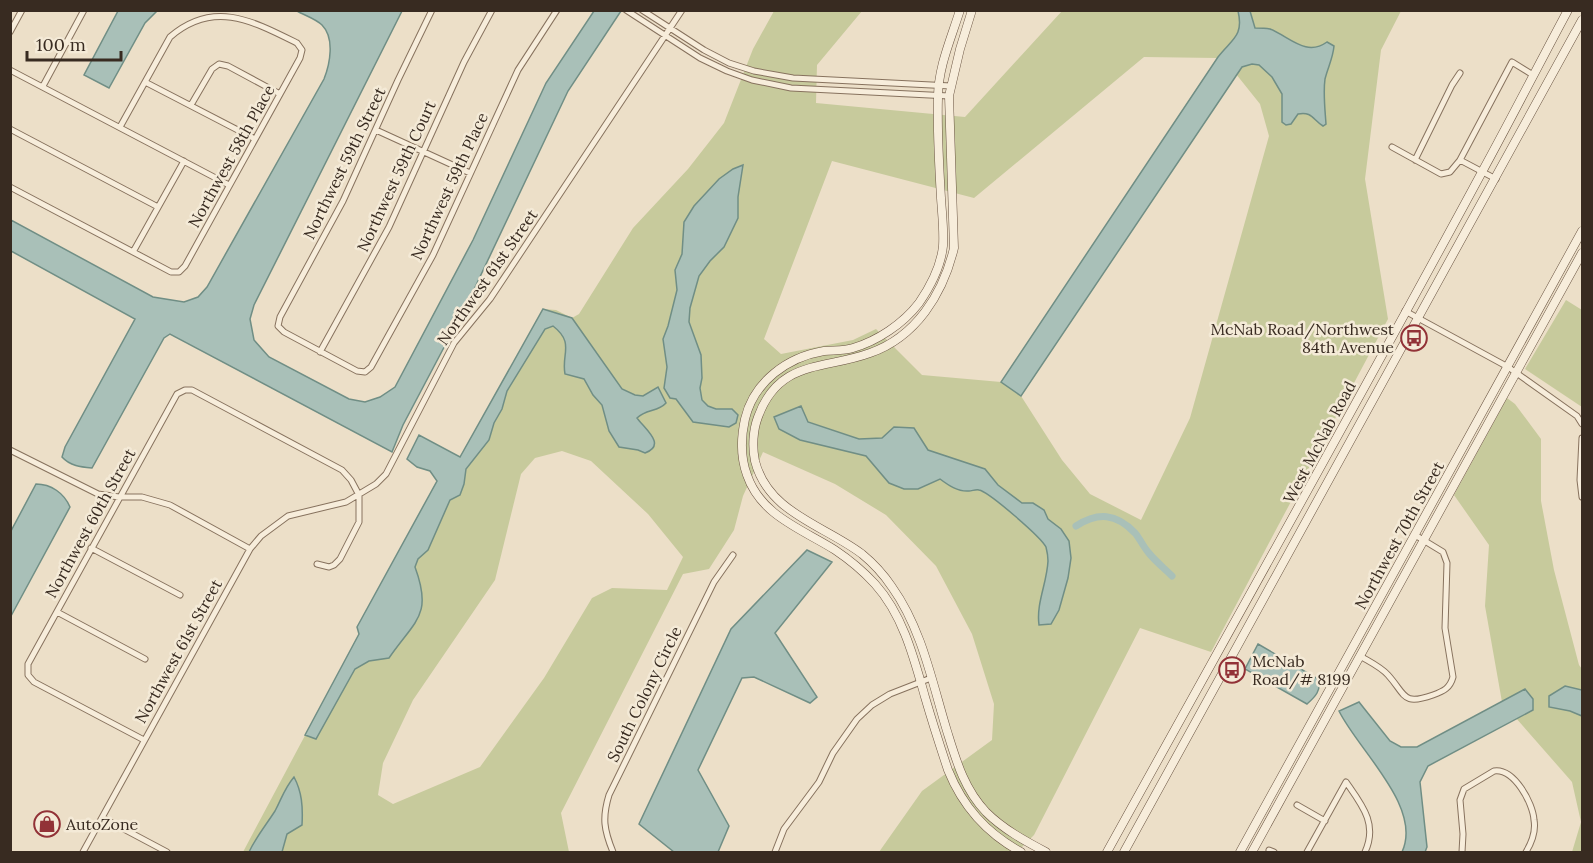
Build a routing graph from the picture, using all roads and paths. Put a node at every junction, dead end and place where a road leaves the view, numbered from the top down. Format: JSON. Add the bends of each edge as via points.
{"nodes":[{"id":1,"x":22,"y":10,"type":"edge"},
{"id":2,"x":84,"y":10,"type":"edge"},
{"id":3,"x":432,"y":10,"type":"edge"},
{"id":4,"x":492,"y":10,"type":"edge"},
{"id":5,"x":557,"y":10,"type":"edge"},
{"id":6,"x":626,"y":10,"type":"edge"},
{"id":7,"x":642,"y":10,"type":"edge"},
{"id":8,"x":682,"y":10,"type":"edge"},
{"id":9,"x":960,"y":10,"type":"edge"},
{"id":10,"x":972,"y":10,"type":"edge"},
{"id":11,"x":1568,"y":10,"type":"edge"},
{"id":12,"x":1582,"y":20,"type":"edge"},
{"id":13,"x":670,"y":29,"type":"junction"},
{"id":14,"x":10,"y":32,"type":"edge"},
{"id":15,"x":666,"y":37,"type":"junction"},
{"id":16,"x":10,"y":70,"type":"edge"},
{"id":17,"x":1460,"y":73,"type":"dead end"},
{"id":18,"x":1533,"y":75,"type":"junction"},
{"id":19,"x":145,"y":81,"type":"junction"},
{"id":20,"x":43,"y":86,"type":"junction"},
{"id":21,"x":939,"y":86,"type":"junction"},
{"id":22,"x":951,"y":86,"type":"junction"},
{"id":23,"x":280,"y":94,"type":"junction"},
{"id":24,"x":938,"y":95,"type":"junction"},
{"id":25,"x":949,"y":96,"type":"junction"},
{"id":26,"x":191,"y":105,"type":"junction"},
{"id":27,"x":120,"y":127,"type":"junction"},
{"id":28,"x":10,"y":129,"type":"edge"},
{"id":29,"x":376,"y":130,"type":"junction"},
{"id":30,"x":255,"y":140,"type":"junction"},
{"id":31,"x":1392,"y":147,"type":"dead end"},
{"id":32,"x":423,"y":152,"type":"junction"},
{"id":33,"x":1415,"y":160,"type":"junction"},
{"id":34,"x":1460,"y":160,"type":"junction"},
{"id":35,"x":184,"y":161,"type":"junction"},
{"id":36,"x":1482,"y":172,"type":"junction"},
{"id":37,"x":470,"y":173,"type":"junction"},
{"id":38,"x":1496,"y":179,"type":"junction"},
{"id":39,"x":229,"y":185,"type":"junction"},
{"id":40,"x":10,"y":187,"type":"edge"},
{"id":41,"x":158,"y":207,"type":"junction"},
{"id":42,"x":1582,"y":231,"type":"edge"},
{"id":43,"x":134,"y":252,"type":"junction"},
{"id":44,"x":1582,"y":253,"type":"edge"},
{"id":45,"x":1558,"y":276,"type":"junction"},
{"id":46,"x":1567,"y":281,"type":"junction"},
{"id":47,"x":1405,"y":311,"type":"junction"},
{"id":48,"x":1418,"y":318,"type":"junction"},
{"id":49,"x":320,"y":352,"type":"junction"},
{"id":50,"x":1508,"y":367,"type":"junction"},
{"id":51,"x":1516,"y":372,"type":"junction"},
{"id":52,"x":1582,"y":424,"type":"edge"},
{"id":53,"x":1582,"y":438,"type":"edge"},
{"id":54,"x":10,"y":450,"type":"edge"},
{"id":55,"x":1581,"y":462,"type":"edge"},
{"id":56,"x":359,"y":495,"type":"junction"},
{"id":57,"x":119,"y":497,"type":"junction"},
{"id":58,"x":774,"y":497,"type":"junction"},
{"id":59,"x":1582,"y":497,"type":"edge"},
{"id":60,"x":774,"y":513,"type":"junction"},
{"id":61,"x":1415,"y":535,"type":"junction"},
{"id":62,"x":1424,"y":540,"type":"junction"},
{"id":63,"x":91,"y":548,"type":"junction"},
{"id":64,"x":250,"y":549,"type":"junction"},
{"id":65,"x":733,"y":555,"type":"dead end"},
{"id":66,"x":317,"y":564,"type":"dead end"},
{"id":67,"x":180,"y":595,"type":"dead end"},
{"id":68,"x":57,"y":612,"type":"junction"},
{"id":69,"x":1360,"y":656,"type":"junction"},
{"id":70,"x":145,"y":659,"type":"dead end"},
{"id":71,"x":931,"y":678,"type":"junction"},
{"id":72,"x":921,"y":682,"type":"junction"},
{"id":73,"x":946,"y":727,"type":"junction"},
{"id":74,"x":935,"y":731,"type":"junction"},
{"id":75,"x":144,"y":740,"type":"junction"},
{"id":76,"x":1298,"y":805,"type":"dead end"},
{"id":77,"x":103,"y":818,"type":"junction"},
{"id":78,"x":1324,"y":821,"type":"junction"},
{"id":79,"x":83,"y":852,"type":"edge"},
{"id":80,"x":167,"y":852,"type":"edge"},
{"id":81,"x":613,"y":852,"type":"edge"},
{"id":82,"x":775,"y":852,"type":"edge"},
{"id":83,"x":1021,"y":852,"type":"edge"},
{"id":84,"x":1046,"y":852,"type":"edge"},
{"id":85,"x":1107,"y":852,"type":"edge"},
{"id":86,"x":1124,"y":852,"type":"edge"},
{"id":87,"x":1240,"y":852,"type":"edge"},
{"id":88,"x":1252,"y":852,"type":"edge"},
{"id":89,"x":1307,"y":852,"type":"edge"},
{"id":90,"x":1365,"y":852,"type":"edge"},
{"id":91,"x":1462,"y":852,"type":"edge"},
{"id":92,"x":1526,"y":852,"type":"edge"}],
"edges":[{"from":1,"to":14,"type":"street"},
{"from":2,"to":20,"type":"street"},
{"from":3,"to":29,"type":"street","name":"Northwest 59th Street"},
{"from":4,"to":32,"type":"street","name":"Northwest 59th Court"},
{"from":5,"to":37,"type":"street","name":"Northwest 59th Place","via":[[518,70]]},
{"from":6,"to":15,"type":"street"},
{"from":7,"to":13,"type":"street"},
{"from":8,"to":13,"type":"street","name":"Northwest 61st Street"},
{"from":9,"to":21,"type":"street"},
{"from":10,"to":22,"type":"street"},
{"from":11,"to":18,"type":"street","name":"West McNab Road"},
{"from":12,"to":38,"type":"street","name":"West McNab Road"},
{"from":13,"to":15,"type":"street","name":"Northwest 61st Street"},
{"from":13,"to":21,"type":"street","via":[[729,63],[754,71],[793,78]]},
{"from":15,"to":24,"type":"street","via":[[700,58],[752,80],[791,88]]},
{"from":15,"to":56,"type":"street","name":"Northwest 61st Street","via":[[490,299],[454,343],[386,474]]},
{"from":16,"to":20,"type":"street"},
{"from":17,"to":33,"type":"street"},
{"from":18,"to":34,"type":"street","via":[[1512,62]]},
{"from":18,"to":36,"type":"street","name":"West McNab Road"},
{"from":19,"to":23,"type":"street","name":"Northwest 58th Place","via":[[180,27],[218,11],[235,13],[297,43],[302,50],[300,58]]},
{"from":19,"to":26,"type":"street"},
{"from":19,"to":27,"type":"street"},
{"from":20,"to":27,"type":"street"},
{"from":21,"to":22,"type":"street"},
{"from":21,"to":24,"type":"street"},
{"from":22,"to":25,"type":"street"},
{"from":23,"to":26,"type":"street","via":[[219,64]]},
{"from":23,"to":30,"type":"street","name":"Northwest 58th Place"},
{"from":24,"to":25,"type":"street"},
{"from":24,"to":60,"type":"street","via":[[943,230],[938,266],[918,303],[886,332],[850,349],[807,355],[790,362],[757,392],[747,412],[741,452],[755,492]]},
{"from":25,"to":58,"type":"street","via":[[954,248],[940,290],[911,328],[893,342],[872,353],[796,372],[767,398],[757,417],[754,454],[758,470]]},
{"from":26,"to":30,"type":"street"},
{"from":27,"to":35,"type":"street"},
{"from":28,"to":41,"type":"street"},
{"from":29,"to":32,"type":"street"},
{"from":29,"to":49,"type":"street","name":"Northwest 59th Street","via":[[344,201],[280,317],[278,326],[284,332]]},
{"from":30,"to":39,"type":"street","name":"Northwest 58th Place"},
{"from":31,"to":33,"type":"street"},
{"from":32,"to":37,"type":"street"},
{"from":32,"to":49,"type":"street","name":"Northwest 59th Court","via":[[389,227]]},
{"from":33,"to":34,"type":"street","via":[[1441,174],[1450,172]]},
{"from":34,"to":36,"type":"street"},
{"from":35,"to":39,"type":"street"},
{"from":35,"to":41,"type":"street"},
{"from":36,"to":38,"type":"street"},
{"from":36,"to":47,"type":"street","name":"West McNab Road"},
{"from":37,"to":49,"type":"street","name":"Northwest 59th Place","via":[[433,255],[371,367],[365,372],[357,371]]},
{"from":38,"to":48,"type":"street","name":"West McNab Road"},
{"from":39,"to":43,"type":"street","name":"Northwest 58th Place","via":[[179,272],[171,272]]},
{"from":40,"to":43,"type":"street"},
{"from":41,"to":43,"type":"street"},
{"from":42,"to":45,"type":"street","name":"Northwest 70th Street"},
{"from":44,"to":46,"type":"street","name":"Northwest 70th Street"},
{"from":45,"to":46,"type":"street"},
{"from":45,"to":50,"type":"street","name":"Northwest 70th Street"},
{"from":46,"to":51,"type":"street","name":"Northwest 70th Street"},
{"from":47,"to":48,"type":"street"},
{"from":47,"to":85,"type":"street","name":"West McNab Road"},
{"from":48,"to":50,"type":"street"},
{"from":48,"to":86,"type":"street","name":"West McNab Road"},
{"from":50,"to":51,"type":"street"},
{"from":50,"to":61,"type":"street","name":"Northwest 70th Street"},
{"from":51,"to":52,"type":"street","via":[[1577,416]]},
{"from":51,"to":62,"type":"street","name":"Northwest 70th Street"},
{"from":53,"to":55,"type":"street"},
{"from":54,"to":57,"type":"street","via":[[83,488]]},
{"from":55,"to":59,"type":"street"},
{"from":56,"to":57,"type":"street","name":"Northwest 60th Street","via":[[342,470],[192,390],[185,390],[177,394]]},
{"from":56,"to":64,"type":"street","name":"Northwest 61st Street","via":[[346,502],[288,516]]},
{"from":56,"to":66,"type":"street","via":[[359,522],[340,559],[329,567]]},
{"from":57,"to":63,"type":"street","name":"Northwest 60th Street"},
{"from":57,"to":64,"type":"street","via":[[142,497],[170,505]]},
{"from":58,"to":60,"type":"street"},
{"from":58,"to":71,"type":"street","via":[[863,555],[886,578],[912,622]]},
{"from":60,"to":72,"type":"street","via":[[834,549],[877,586],[902,625]]},
{"from":61,"to":62,"type":"street"},
{"from":61,"to":87,"type":"street","name":"Northwest 70th Street"},
{"from":62,"to":69,"type":"street","name":"Northwest 70th Street"},
{"from":62,"to":69,"type":"street","via":[[1443,552],[1447,562],[1445,628],[1451,684],[1416,701],[1402,695],[1388,675]]},
{"from":63,"to":67,"type":"street"},
{"from":63,"to":68,"type":"street","name":"Northwest 60th Street"},
{"from":64,"to":75,"type":"street","name":"Northwest 61st Street"},
{"from":65,"to":81,"type":"street","name":"South Colony Circle","via":[[712,586],[609,795],[604,825]]},
{"from":68,"to":70,"type":"street"},
{"from":68,"to":75,"type":"street","name":"Northwest 60th Street","via":[[28,664],[28,675]]},
{"from":69,"to":88,"type":"street","name":"Northwest 70th Street"},
{"from":71,"to":72,"type":"street"},
{"from":71,"to":73,"type":"street"},
{"from":72,"to":74,"type":"street"},
{"from":72,"to":82,"type":"street","via":[[890,694],[857,719],[832,753],[819,782],[783,829]]},
{"from":73,"to":74,"type":"street"},
{"from":73,"to":84,"type":"street","via":[[957,763],[986,812],[1000,825]]},
{"from":74,"to":83,"type":"street","via":[[964,803],[993,835]]},
{"from":75,"to":77,"type":"street","name":"Northwest 61st Street"},
{"from":76,"to":78,"type":"street"},
{"from":77,"to":79,"type":"street","name":"Northwest 61st Street"},
{"from":77,"to":80,"type":"street"},
{"from":78,"to":89,"type":"street"},
{"from":78,"to":90,"type":"street","via":[[1347,782],[1362,806],[1371,833]]},
{"from":91,"to":92,"type":"street","via":[[1461,795],[1464,789],[1494,771],[1511,775],[1530,802],[1534,831]]}]}
